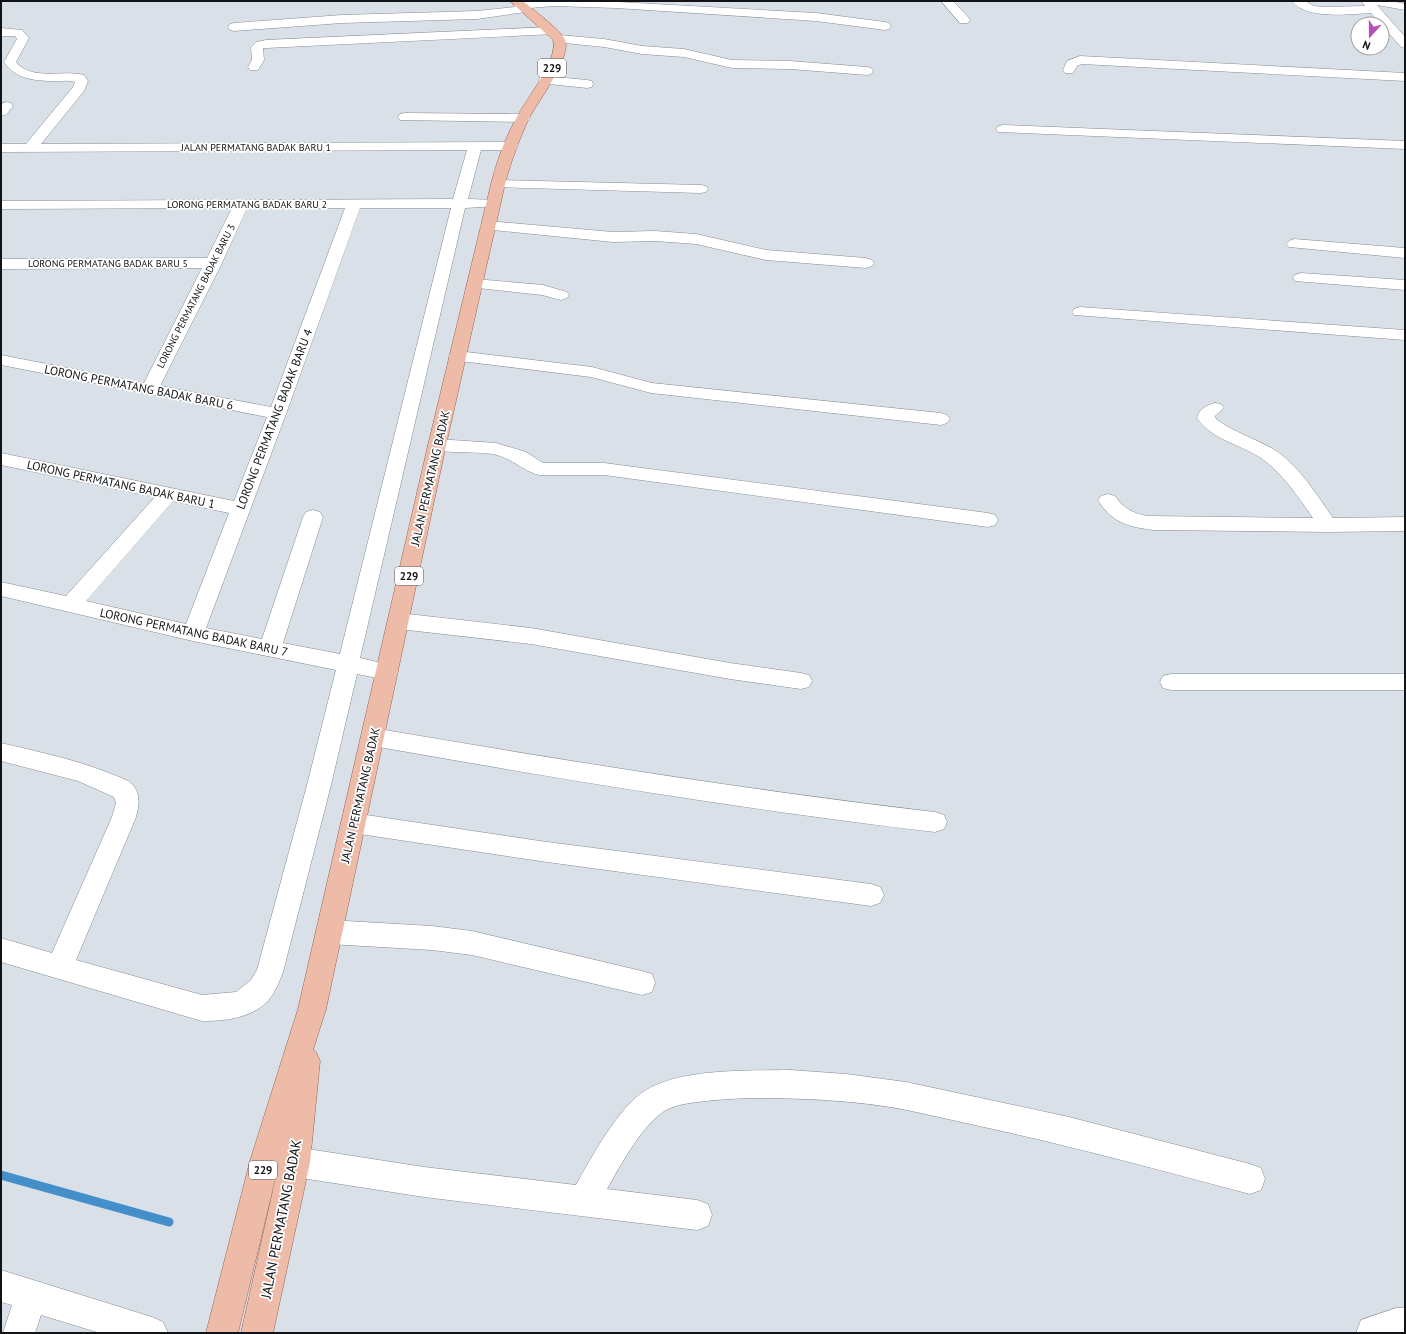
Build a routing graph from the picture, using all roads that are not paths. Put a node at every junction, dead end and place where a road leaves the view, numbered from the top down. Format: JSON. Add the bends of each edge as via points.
{"nodes":[{"id":1,"x":947,"y":1,"type":"edge"},
{"id":2,"x":1298,"y":1,"type":"edge"},
{"id":3,"x":1372,"y":4,"type":"edge"},
{"id":4,"x":520,"y":5,"type":"edge"},
{"id":5,"x":1405,"y":6,"type":"edge"},
{"id":6,"x":674,"y":9,"type":"junction"},
{"id":7,"x":622,"y":17,"type":"dead end"},
{"id":8,"x":554,"y":18,"type":"dead end"},
{"id":9,"x":964,"y":20,"type":"dead end"},
{"id":10,"x":540,"y":21,"type":"junction"},
{"id":11,"x":885,"y":26,"type":"dead end"},
{"id":12,"x":234,"y":27,"type":"dead end"},
{"id":13,"x":1392,"y":29,"type":"junction"},
{"id":14,"x":1405,"y":30,"type":"edge"},
{"id":15,"x":1,"y":32,"type":"edge"},
{"id":16,"x":554,"y":35,"type":"junction"},
{"id":17,"x":1405,"y":44,"type":"edge"},
{"id":18,"x":254,"y":67,"type":"dead end"},
{"id":19,"x":1069,"y":70,"type":"dead end"},
{"id":20,"x":866,"y":71,"type":"dead end"},
{"id":21,"x":1405,"y":77,"type":"edge"},
{"id":22,"x":545,"y":80,"type":"junction"},
{"id":23,"x":587,"y":84,"type":"dead end"},
{"id":24,"x":405,"y":118,"type":"dead end"},
{"id":25,"x":523,"y":118,"type":"junction"},
{"id":26,"x":1003,"y":129,"type":"dead end"},
{"id":27,"x":1405,"y":145,"type":"edge"},
{"id":28,"x":475,"y":146,"type":"junction"},
{"id":29,"x":511,"y":146,"type":"junction"},
{"id":30,"x":1,"y":148,"type":"edge"},
{"id":31,"x":30,"y":148,"type":"junction"},
{"id":32,"x":701,"y":188,"type":"dead end"},
{"id":33,"x":496,"y":193,"type":"junction"},
{"id":34,"x":354,"y":203,"type":"junction"},
{"id":35,"x":459,"y":203,"type":"junction"},
{"id":36,"x":242,"y":204,"type":"junction"},
{"id":37,"x":1,"y":205,"type":"edge"},
{"id":38,"x":488,"y":226,"type":"junction"},
{"id":39,"x":1294,"y":244,"type":"dead end"},
{"id":40,"x":1405,"y":253,"type":"edge"},
{"id":41,"x":866,"y":262,"type":"dead end"},
{"id":42,"x":214,"y":263,"type":"junction"},
{"id":43,"x":1,"y":264,"type":"edge"},
{"id":44,"x":1301,"y":278,"type":"dead end"},
{"id":45,"x":475,"y":284,"type":"junction"},
{"id":46,"x":1405,"y":285,"type":"edge"},
{"id":47,"x":561,"y":295,"type":"dead end"},
{"id":48,"x":1080,"y":312,"type":"dead end"},
{"id":49,"x":1405,"y":335,"type":"edge"},
{"id":50,"x":458,"y":356,"type":"junction"},
{"id":51,"x":1,"y":360,"type":"edge"},
{"id":52,"x":150,"y":389,"type":"junction"},
{"id":53,"x":1215,"y":408,"type":"dead end"},
{"id":54,"x":277,"y":414,"type":"junction"},
{"id":55,"x":941,"y":419,"type":"dead end"},
{"id":56,"x":437,"y":446,"type":"junction"},
{"id":57,"x":1,"y":459,"type":"edge"},
{"id":58,"x":168,"y":495,"type":"junction"},
{"id":59,"x":1108,"y":500,"type":"dead end"},
{"id":60,"x":240,"y":509,"type":"junction"},
{"id":61,"x":313,"y":517,"type":"dead end"},
{"id":62,"x":988,"y":520,"type":"dead end"},
{"id":63,"x":1405,"y":524,"type":"edge"},
{"id":64,"x":1328,"y":525,"type":"junction"},
{"id":65,"x":1,"y":589,"type":"edge"},
{"id":66,"x":70,"y":605,"type":"junction"},
{"id":67,"x":399,"y":621,"type":"junction"},
{"id":68,"x":193,"y":633,"type":"junction"},
{"id":69,"x":270,"y":649,"type":"junction"},
{"id":70,"x":348,"y":664,"type":"junction"},
{"id":71,"x":387,"y":672,"type":"junction"},
{"id":72,"x":801,"y":681,"type":"dead end"},
{"id":73,"x":1171,"y":682,"type":"dead end"},
{"id":74,"x":1405,"y":682,"type":"edge"},
{"id":75,"x":373,"y":737,"type":"junction"},
{"id":76,"x":1,"y":752,"type":"edge"},
{"id":77,"x":934,"y":822,"type":"dead end"},
{"id":78,"x":353,"y":823,"type":"junction"},
{"id":79,"x":871,"y":895,"type":"dead end"},
{"id":80,"x":329,"y":932,"type":"junction"},
{"id":81,"x":1,"y":950,"type":"edge"},
{"id":82,"x":60,"y":966,"type":"junction"},
{"id":83,"x":642,"y":983,"type":"dead end"},
{"id":84,"x":312,"y":1008,"type":"junction"},
{"id":85,"x":295,"y":1162,"type":"junction"},
{"id":86,"x":1250,"y":1179,"type":"dead end"},
{"id":87,"x":585,"y":1200,"type":"junction"},
{"id":88,"x":697,"y":1215,"type":"dead end"},
{"id":89,"x":1,"y":1286,"type":"edge"},
{"id":90,"x":32,"y":1295,"type":"junction"},
{"id":91,"x":1405,"y":1324,"type":"edge"},
{"id":92,"x":19,"y":1333,"type":"edge"},
{"id":93,"x":152,"y":1333,"type":"edge"},
{"id":94,"x":222,"y":1333,"type":"edge"},
{"id":95,"x":257,"y":1333,"type":"edge"},
{"id":96,"x":1372,"y":1333,"type":"edge"}],
"edges":[{"from":1,"to":9,"type":"street"},
{"from":2,"to":3,"type":"street","via":[[1301,6],[1313,10]]},
{"from":3,"to":5,"type":"street"},
{"from":3,"to":13,"type":"street"},
{"from":4,"to":6,"type":"street","via":[[578,3]]},
{"from":4,"to":10,"type":"main road"},
{"from":4,"to":12,"type":"street","via":[[477,15],[342,19]]},
{"from":6,"to":7,"type":"street"},
{"from":6,"to":11,"type":"street","via":[[816,17]]},
{"from":8,"to":10,"type":"street"},
{"from":10,"to":16,"type":"main road"},
{"from":13,"to":14,"type":"street"},
{"from":13,"to":17,"type":"street"},
{"from":15,"to":31,"type":"street","via":[[18,33],[23,38],[10,62],[17,70],[32,76],[73,77],[82,81]]},
{"from":16,"to":18,"type":"street","via":[[266,44],[257,47],[258,60]]},
{"from":16,"to":20,"type":"street","via":[[642,50],[690,54],[732,64],[790,65]]},
{"from":16,"to":22,"type":"main road","name":"JALAN PERMATANG BADAK","number":"229","via":[[561,46]]},
{"from":19,"to":21,"type":"street","via":[[1071,64],[1080,60]]},
{"from":22,"to":23,"type":"street"},
{"from":22,"to":25,"type":"main road","name":"JALAN PERMATANG BADAK","number":"229"},
{"from":24,"to":25,"type":"street"},
{"from":25,"to":29,"type":"main road","name":"JALAN PERMATANG BADAK","number":"229"},
{"from":26,"to":27,"type":"street"},
{"from":28,"to":29,"type":"street","name":"JALAN PERMATANG BADAK BARU 1"},
{"from":28,"to":31,"type":"street","name":"JALAN PERMATANG BADAK BARU 1"},
{"from":28,"to":35,"type":"street"},
{"from":29,"to":33,"type":"main road","name":"JALAN PERMATANG BADAK","number":"229"},
{"from":30,"to":31,"type":"street","name":"JALAN PERMATANG BADAK BARU 1"},
{"from":32,"to":33,"type":"street","name":"LORONG PERMATANG BADAK BARU 2"},
{"from":33,"to":35,"type":"street","name":"LORONG PERMATANG BADAK BARU 2"},
{"from":33,"to":38,"type":"main road","name":"JALAN PERMATANG BADAK","number":"229"},
{"from":34,"to":35,"type":"street","name":"LORONG PERMATANG BADAK BARU 2"},
{"from":34,"to":36,"type":"street","name":"LORONG PERMATANG BADAK BARU 2"},
{"from":34,"to":54,"type":"street","name":"LORONG PERMATANG BADAK BARU 4"},
{"from":35,"to":70,"type":"street"},
{"from":36,"to":37,"type":"street","name":"LORONG PERMATANG BADAK BARU 2"},
{"from":36,"to":42,"type":"street","name":"LORONG PERMATANG BADAK BARU 3"},
{"from":38,"to":41,"type":"street","via":[[601,236],[696,239],[779,257]]},
{"from":38,"to":45,"type":"main road","name":"JALAN PERMATANG BADAK","number":"229"},
{"from":39,"to":40,"type":"street"},
{"from":42,"to":43,"type":"street","name":"LORONG PERMATANG BADAK BARU 5"},
{"from":42,"to":52,"type":"street","name":"LORONG PERMATANG BADAK BARU 3"},
{"from":44,"to":46,"type":"street"},
{"from":45,"to":47,"type":"street","via":[[543,290]]},
{"from":45,"to":50,"type":"main road","name":"JALAN PERMATANG BADAK","number":"229"},
{"from":48,"to":49,"type":"street"},
{"from":50,"to":55,"type":"street","via":[[592,372],[651,388]]},
{"from":50,"to":56,"type":"main road","name":"JALAN PERMATANG BADAK","number":"229"},
{"from":51,"to":52,"type":"street","name":"LORONG PERMATANG BADAK BARU 6"},
{"from":52,"to":54,"type":"street","name":"LORONG PERMATANG BADAK BARU 6"},
{"from":53,"to":64,"type":"street","via":[[1207,414],[1208,423],[1273,458]]},
{"from":54,"to":60,"type":"street","name":"LORONG PERMATANG BADAK BARU 4"},
{"from":56,"to":62,"type":"street","via":[[496,449],[519,456],[539,469],[604,470],[664,476]]},
{"from":56,"to":67,"type":"main road","name":"JALAN PERMATANG BADAK","number":"229"},
{"from":57,"to":58,"type":"street","name":"LORONG PERMATANG BADAK BARU 1"},
{"from":58,"to":60,"type":"street","name":"LORONG PERMATANG BADAK BARU 1"},
{"from":58,"to":66,"type":"street"},
{"from":59,"to":64,"type":"street","via":[[1112,509],[1121,515],[1137,521],[1154,523]]},
{"from":60,"to":68,"type":"street","name":"LORONG PERMATANG BADAK BARU 4"},
{"from":61,"to":69,"type":"street"},
{"from":63,"to":64,"type":"street"},
{"from":65,"to":66,"type":"street","name":"LORONG PERMATANG BADAK BARU 7"},
{"from":66,"to":68,"type":"street","name":"LORONG PERMATANG BADAK BARU 7"},
{"from":67,"to":71,"type":"main road","name":"JALAN PERMATANG BADAK","number":"229"},
{"from":67,"to":72,"type":"street","via":[[531,636]]},
{"from":68,"to":69,"type":"street","name":"LORONG PERMATANG BADAK BARU 7"},
{"from":69,"to":70,"type":"street","name":"LORONG PERMATANG BADAK BARU 7"},
{"from":70,"to":71,"type":"street","name":"LORONG PERMATANG BADAK BARU 7"},
{"from":70,"to":82,"type":"street","via":[[270,972],[261,989],[244,1003],[225,1008],[202,1008]]},
{"from":71,"to":75,"type":"main road","name":"JALAN PERMATANG BADAK","number":"229"},
{"from":73,"to":74,"type":"street"},
{"from":75,"to":77,"type":"street","via":[[646,784]]},
{"from":75,"to":78,"type":"main road","name":"JALAN PERMATANG BADAK","number":"229"},
{"from":76,"to":82,"type":"street","via":[[113,784],[124,791],[128,803]]},
{"from":78,"to":79,"type":"street"},
{"from":78,"to":80,"type":"main road","name":"JALAN PERMATANG BADAK","number":"229"},
{"from":80,"to":83,"type":"street","via":[[472,943]]},
{"from":80,"to":84,"type":"main road","name":"JALAN PERMATANG BADAK","number":"229"},
{"from":81,"to":82,"type":"street"},
{"from":84,"to":85,"type":"main road","name":"JALAN PERMATANG BADAK","number":"229"},
{"from":84,"to":94,"type":"main road","name":"JALAN PERMATANG BADAK","number":"229","via":[[265,1161]]},
{"from":85,"to":87,"type":"street","via":[[424,1182]]},
{"from":85,"to":95,"type":"main road","name":"JALAN PERMATANG BADAK","number":"229"},
{"from":86,"to":87,"type":"street","via":[[1069,1131],[906,1096],[797,1084],[730,1085],[675,1092],[656,1100],[641,1113],[614,1147]]},
{"from":87,"to":88,"type":"street"},
{"from":89,"to":90,"type":"street"},
{"from":90,"to":92,"type":"street"},
{"from":90,"to":93,"type":"street"},
{"from":91,"to":96,"type":"street","via":[[1390,1326]]}]}
